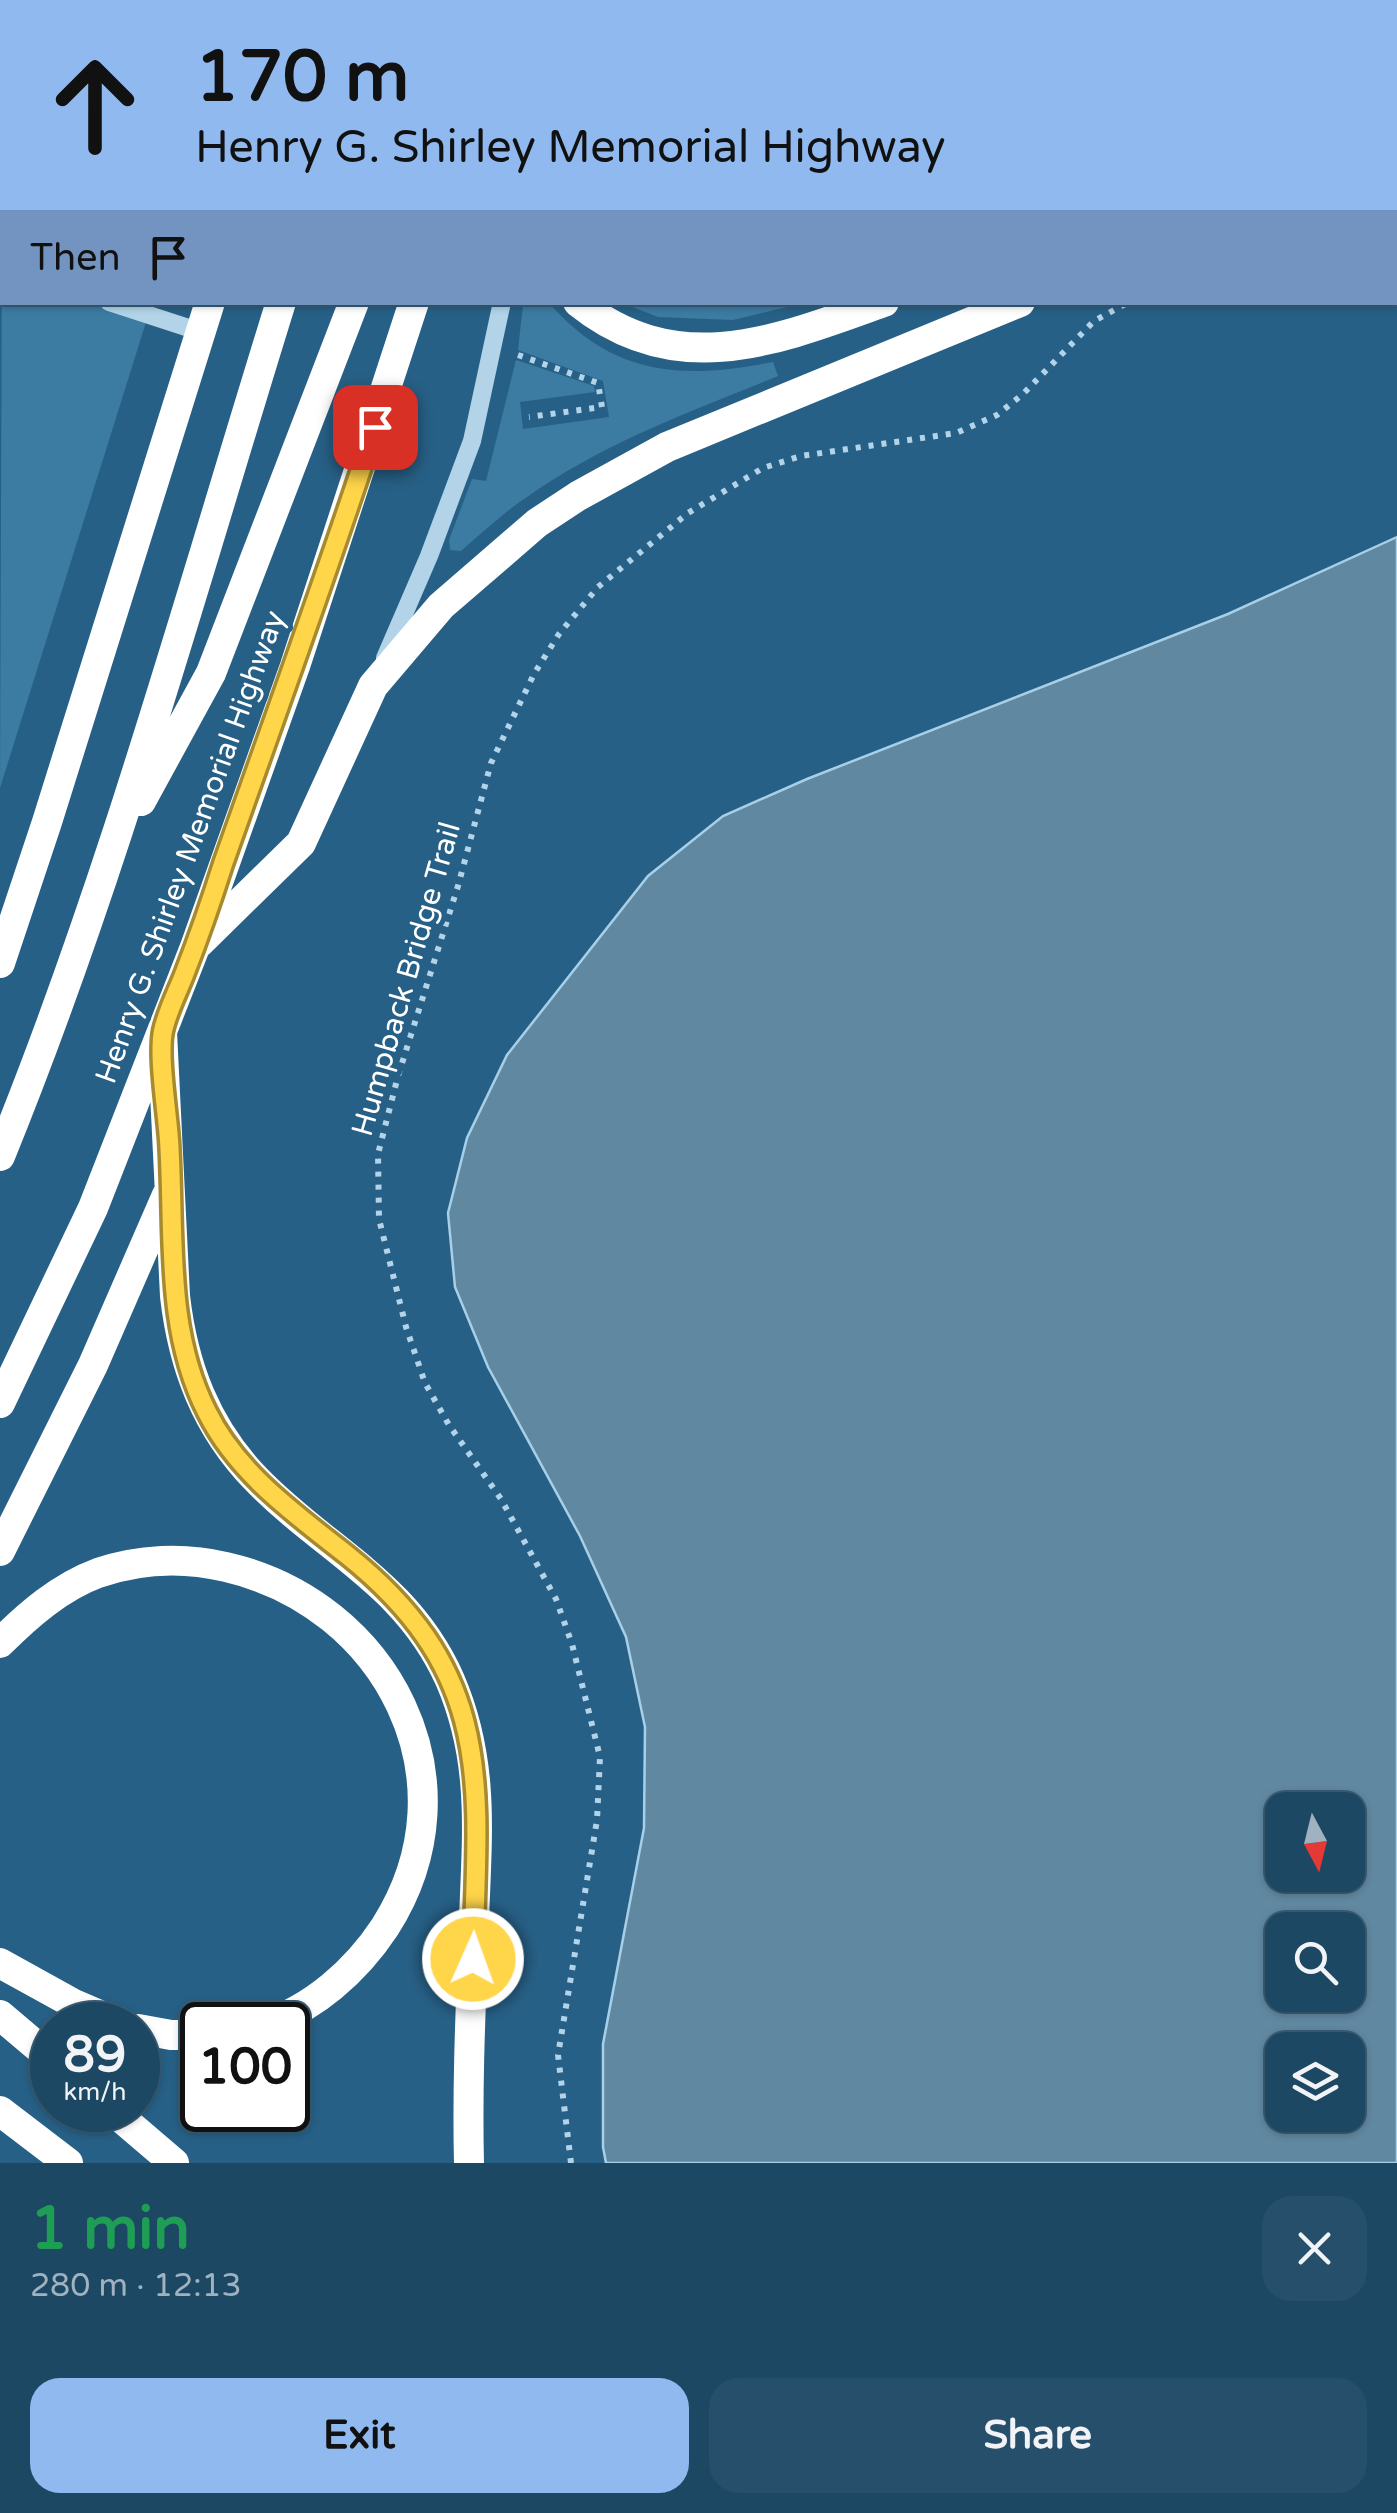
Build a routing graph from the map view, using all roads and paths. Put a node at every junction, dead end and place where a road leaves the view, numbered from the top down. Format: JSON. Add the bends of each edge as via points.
{"nodes":[{"id":1,"x":128,"y":305,"type":"edge"},
{"id":2,"x":279,"y":305,"type":"edge"},
{"id":3,"x":353,"y":305,"type":"edge"},
{"id":4,"x":413,"y":305,"type":"edge"},
{"id":5,"x":501,"y":305,"type":"edge"},
{"id":6,"x":582,"y":305,"type":"edge"},
{"id":7,"x":875,"y":305,"type":"edge"},
{"id":8,"x":1013,"y":305,"type":"edge"},
{"id":9,"x":1124,"y":305,"type":"edge"},
{"id":10,"x":205,"y":317,"type":"edge"},
{"id":11,"x":513,"y":354,"type":"dead end"},
{"id":12,"x":529,"y":417,"type":"dead end"},
{"id":13,"x":373,"y":686,"type":"junction"},
{"id":14,"x":108,"y":860,"type":"junction"},
{"id":15,"x":194,"y":947,"type":"junction"},
{"id":16,"x":0,"y":963,"type":"edge"},
{"id":17,"x":162,"y":1032,"type":"junction"},
{"id":18,"x":0,"y":1156,"type":"edge"},
{"id":19,"x":172,"y":1183,"type":"junction"},
{"id":20,"x":0,"y":1404,"type":"edge"},
{"id":21,"x":0,"y":1550,"type":"edge"},
{"id":22,"x":0,"y":1644,"type":"edge"},
{"id":23,"x":0,"y":1964,"type":"edge"},
{"id":24,"x":70,"y":2002,"type":"edge"},
{"id":25,"x":310,"y":2002,"type":"edge"},
{"id":26,"x":0,"y":2016,"type":"edge"},
{"id":27,"x":30,"y":2041,"type":"edge"},
{"id":28,"x":0,"y":2111,"type":"edge"},
{"id":29,"x":138,"y":2132,"type":"edge"},
{"id":30,"x":68,"y":2163,"type":"edge"},
{"id":31,"x":174,"y":2163,"type":"edge"},
{"id":32,"x":470,"y":2163,"type":"edge"},
{"id":33,"x":570,"y":2163,"type":"edge"}],
"edges":[{"from":1,"to":10,"type":"lane"},
{"from":2,"to":14,"type":"highway"},
{"from":3,"to":14,"type":"highway","via":[[211,673]]},
{"from":4,"to":15,"type":"highway","name":"Henry G. Shirley Memorial Highway"},
{"from":5,"to":13,"type":"lane","via":[[472,441]]},
{"from":6,"to":7,"type":"highway","via":[[649,343],[704,349],[786,335]]},
{"from":8,"to":13,"type":"highway","via":[[668,447],[578,496],[440,606]]},
{"from":9,"to":33,"type":"path","name":"Humpback Bridge Trail","via":[[1094,320],[997,415],[956,433],[801,456],[763,468],[688,513],[598,587],[559,634],[491,763],[378,1154],[379,1218],[425,1384],[501,1499],[556,1600],[600,1757],[597,1820],[558,2055]]},
{"from":10,"to":16,"type":"highway"},
{"from":11,"to":12,"type":"path","via":[[598,383],[602,407]]},
{"from":13,"to":15,"type":"highway","via":[[301,843]]},
{"from":14,"to":18,"type":"highway"},
{"from":15,"to":17,"type":"highway","name":"Henry G. Shirley Memorial Highway"},
{"from":17,"to":19,"type":"highway"},
{"from":17,"to":20,"type":"highway","name":"Henry G. Shirley Memorial Highway","via":[[93,1208]]},
{"from":19,"to":21,"type":"highway","via":[[93,1365]]},
{"from":19,"to":32,"type":"highway","via":[[180,1335],[207,1414],[256,1479],[414,1620],[448,1678],[471,1740],[478,1806]]},
{"from":22,"to":25,"type":"highway","via":[[61,1592],[97,1574],[130,1564],[201,1561],[276,1581],[311,1600],[367,1649],[404,1708],[421,1776],[419,1830],[394,1913],[345,1975]]},
{"from":23,"to":24,"type":"highway"},
{"from":26,"to":27,"type":"highway"},
{"from":28,"to":30,"type":"highway"},
{"from":29,"to":31,"type":"highway"}]}
